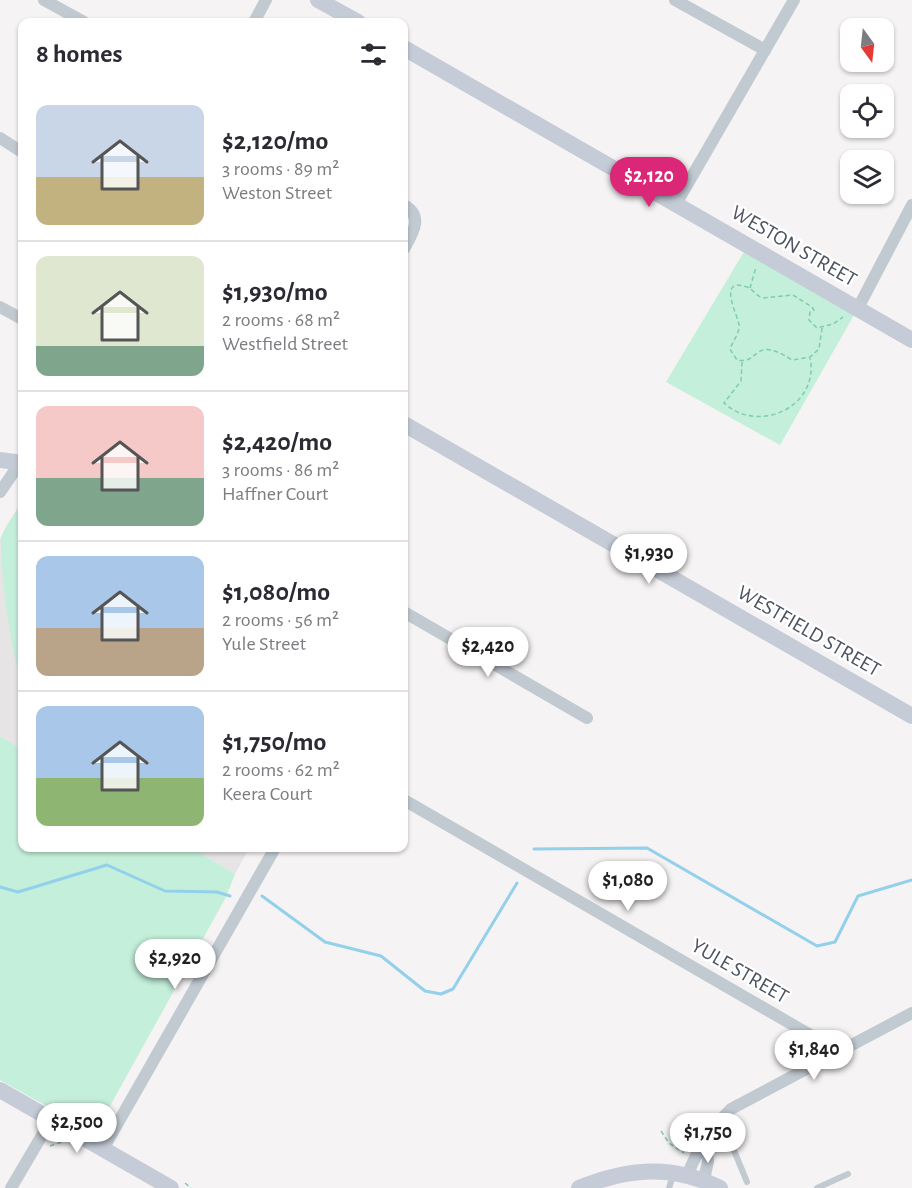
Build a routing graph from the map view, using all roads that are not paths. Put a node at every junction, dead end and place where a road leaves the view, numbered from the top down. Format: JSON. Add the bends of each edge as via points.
{"nodes":[{"id":1,"x":44,"y":0,"type":"edge"},
{"id":2,"x":267,"y":0,"type":"edge"},
{"id":3,"x":318,"y":0,"type":"edge"},
{"id":4,"x":675,"y":0,"type":"edge"},
{"id":5,"x":794,"y":0,"type":"edge"},
{"id":6,"x":77,"y":18,"type":"edge"},
{"id":7,"x":256,"y":18,"type":"edge"},
{"id":8,"x":351,"y":18,"type":"edge"},
{"id":9,"x":408,"y":50,"type":"edge"},
{"id":10,"x":765,"y":50,"type":"junction"},
{"id":11,"x":0,"y":138,"type":"edge"},
{"id":12,"x":18,"y":149,"type":"edge"},
{"id":13,"x":676,"y":204,"type":"junction"},
{"id":14,"x":912,"y":205,"type":"edge"},
{"id":15,"x":408,"y":208,"type":"edge"},
{"id":16,"x":408,"y":241,"type":"edge"},
{"id":17,"x":0,"y":307,"type":"edge"},
{"id":18,"x":852,"y":310,"type":"junction"},
{"id":19,"x":18,"y":317,"type":"edge"},
{"id":20,"x":912,"y":340,"type":"edge"},
{"id":21,"x":408,"y":426,"type":"edge"},
{"id":22,"x":9,"y":464,"type":"edge"},
{"id":23,"x":0,"y":492,"type":"edge"},
{"id":24,"x":408,"y":614,"type":"edge"},
{"id":25,"x":912,"y":716,"type":"edge"},
{"id":26,"x":587,"y":718,"type":"dead end"},
{"id":27,"x":408,"y":802,"type":"edge"},
{"id":28,"x":273,"y":852,"type":"edge"},
{"id":29,"x":912,"y":1013,"type":"edge"},
{"id":30,"x":838,"y":1051,"type":"junction"},
{"id":31,"x":0,"y":1090,"type":"edge"},
{"id":32,"x":721,"y":1119,"type":"junction"},
{"id":33,"x":51,"y":1120,"type":"junction"},
{"id":34,"x":706,"y":1142,"type":"junction"},
{"id":35,"x":103,"y":1149,"type":"junction"},
{"id":36,"x":681,"y":1174,"type":"edge"},
{"id":37,"x":848,"y":1174,"type":"dead end"},
{"id":38,"x":747,"y":1182,"type":"dead end"},
{"id":39,"x":712,"y":1184,"type":"edge"},
{"id":40,"x":11,"y":1188,"type":"edge"},
{"id":41,"x":171,"y":1188,"type":"edge"},
{"id":42,"x":579,"y":1188,"type":"edge"},
{"id":43,"x":817,"y":1188,"type":"edge"}],
"edges":[{"from":1,"to":6,"type":"street"},
{"from":2,"to":7,"type":"street"},
{"from":3,"to":8,"type":"main road"},
{"from":4,"to":10,"type":"street"},
{"from":5,"to":10,"type":"street"},
{"from":9,"to":13,"type":"main road","name":"WESTON STREET"},
{"from":10,"to":13,"type":"street"},
{"from":11,"to":12,"type":"street"},
{"from":13,"to":18,"type":"main road","name":"WESTON STREET"},
{"from":14,"to":18,"type":"street"},
{"from":15,"to":16,"type":"street","via":[[416,224]]},
{"from":17,"to":19,"type":"street"},
{"from":18,"to":20,"type":"main road","name":"WESTON STREET"},
{"from":21,"to":25,"type":"main road","name":"WESTFIELD STREET"},
{"from":22,"to":23,"type":"street"},
{"from":24,"to":26,"type":"street"},
{"from":27,"to":30,"type":"street","name":"YULE STREET"},
{"from":28,"to":35,"type":"street"},
{"from":29,"to":30,"type":"street"},
{"from":30,"to":32,"type":"street","via":[[731,1109]]},
{"from":31,"to":33,"type":"main road"},
{"from":32,"to":34,"type":"street"},
{"from":32,"to":38,"type":"lane"},
{"from":33,"to":35,"type":"main road"},
{"from":33,"to":40,"type":"street"},
{"from":34,"to":36,"type":"street"},
{"from":34,"to":39,"type":"street"},
{"from":35,"to":41,"type":"main road"},
{"from":36,"to":39,"type":"main road"},
{"from":36,"to":42,"type":"main road","via":[[633,1172]]},
{"from":37,"to":43,"type":"lane"}]}
